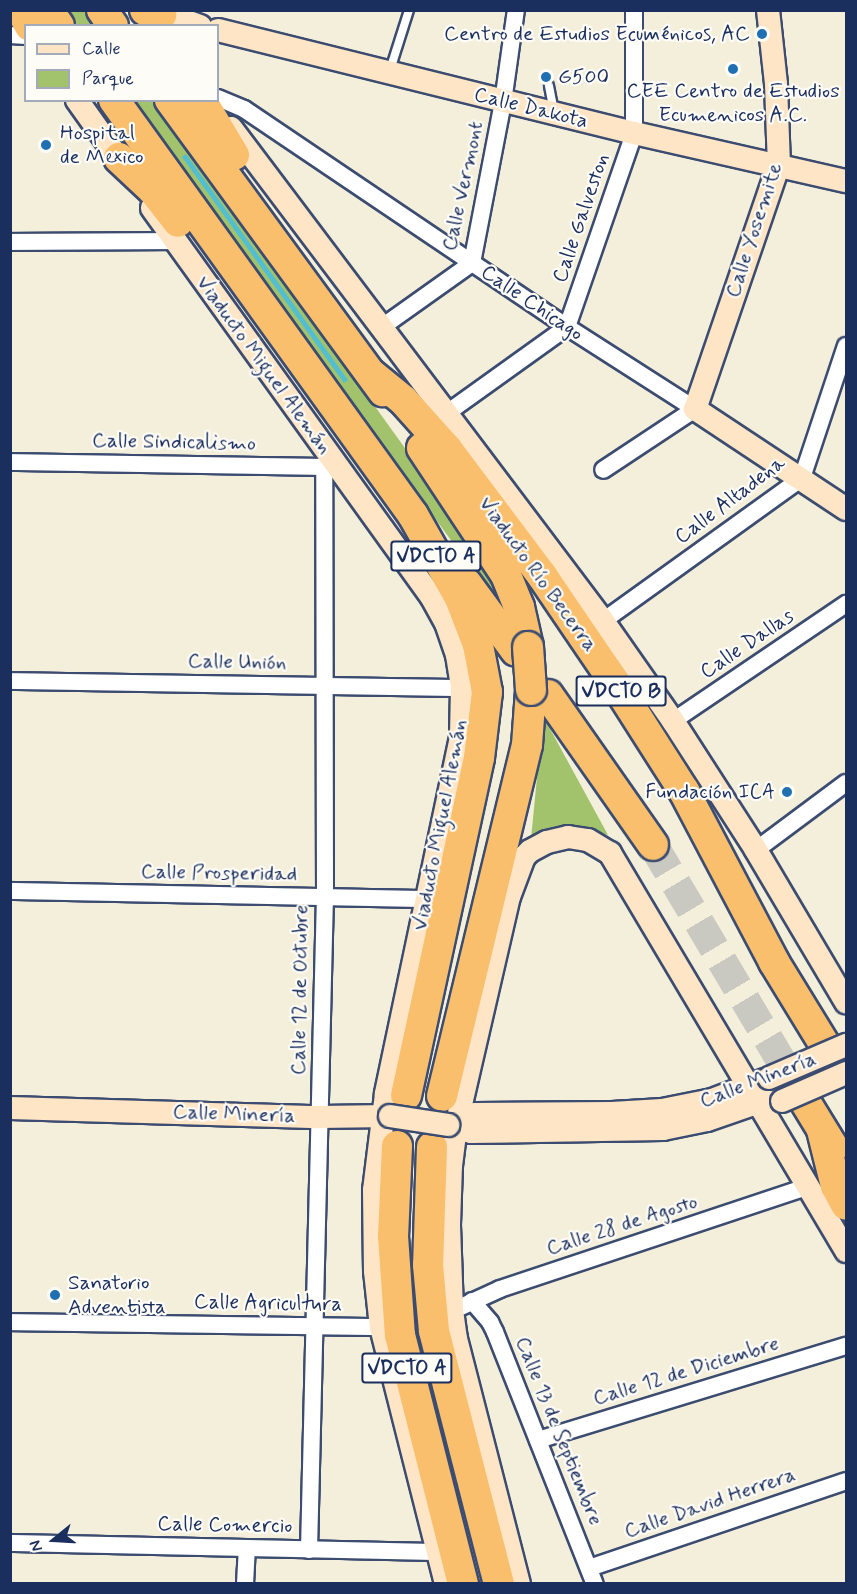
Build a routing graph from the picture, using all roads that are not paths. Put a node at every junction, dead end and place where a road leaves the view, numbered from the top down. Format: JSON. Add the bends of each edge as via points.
{"nodes":[{"id":1,"x":21,"y":10,"type":"edge"},
{"id":2,"x":48,"y":10,"type":"edge"},
{"id":3,"x":102,"y":10,"type":"edge"},
{"id":4,"x":202,"y":10,"type":"edge"},
{"id":5,"x":409,"y":10,"type":"edge"},
{"id":6,"x":516,"y":10,"type":"edge"},
{"id":7,"x":634,"y":10,"type":"edge"},
{"id":8,"x":768,"y":10,"type":"edge"},
{"id":9,"x":10,"y":12,"type":"edge"},
{"id":10,"x":175,"y":17,"type":"edge"},
{"id":11,"x":29,"y":24,"type":"edge"},
{"id":12,"x":58,"y":24,"type":"edge"},
{"id":13,"x":112,"y":24,"type":"edge"},
{"id":14,"x":219,"y":30,"type":"edge"},
{"id":15,"x":24,"y":31,"type":"edge"},
{"id":16,"x":389,"y":73,"type":"junction"},
{"id":17,"x":549,"y":86,"type":"dead end"},
{"id":18,"x":219,"y":98,"type":"edge"},
{"id":19,"x":219,"y":100,"type":"edge"},
{"id":20,"x":78,"y":102,"type":"edge"},
{"id":21,"x":115,"y":102,"type":"edge"},
{"id":22,"x":171,"y":102,"type":"edge"},
{"id":23,"x":202,"y":102,"type":"edge"},
{"id":24,"x":503,"y":102,"type":"junction"},
{"id":25,"x":555,"y":114,"type":"junction"},
{"id":26,"x":634,"y":133,"type":"junction"},
{"id":27,"x":119,"y":158,"type":"junction"},
{"id":28,"x":779,"y":164,"type":"junction"},
{"id":29,"x":846,"y":181,"type":"edge"},
{"id":30,"x":174,"y":241,"type":"junction"},
{"id":31,"x":10,"y":242,"type":"edge"},
{"id":32,"x":472,"y":263,"type":"junction"},
{"id":33,"x":315,"y":297,"type":"junction"},
{"id":34,"x":382,"y":327,"type":"junction"},
{"id":35,"x":567,"y":327,"type":"junction"},
{"id":36,"x":846,"y":346,"type":"edge"},
{"id":37,"x":371,"y":374,"type":"junction"},
{"id":38,"x":695,"y":409,"type":"junction"},
{"id":39,"x":447,"y":413,"type":"junction"},
{"id":40,"x":360,"y":444,"type":"junction"},
{"id":41,"x":10,"y":462,"type":"edge"},
{"id":42,"x":330,"y":467,"type":"junction"},
{"id":43,"x":603,"y":470,"type":"dead end"},
{"id":44,"x":802,"y":478,"type":"junction"},
{"id":45,"x":846,"y":509,"type":"edge"},
{"id":46,"x":413,"y":515,"type":"junction"},
{"id":47,"x":846,"y":604,"type":"edge"},
{"id":48,"x":603,"y":621,"type":"junction"},
{"id":49,"x":522,"y":649,"type":"junction"},
{"id":50,"x":10,"y":681,"type":"edge"},
{"id":51,"x":326,"y":686,"type":"junction"},
{"id":52,"x":462,"y":688,"type":"junction"},
{"id":53,"x":539,"y":692,"type":"junction"},
{"id":54,"x":674,"y":721,"type":"junction"},
{"id":55,"x":846,"y":783,"type":"edge"},
{"id":56,"x":653,"y":845,"type":"tunnel mouth"},
{"id":57,"x":756,"y":850,"type":"junction"},
{"id":58,"x":497,"y":866,"type":"junction"},
{"id":59,"x":10,"y":891,"type":"edge"},
{"id":60,"x":325,"y":897,"type":"junction"},
{"id":61,"x":426,"y":899,"type":"junction"},
{"id":62,"x":507,"y":903,"type":"junction"},
{"id":63,"x":481,"y":933,"type":"junction"},
{"id":64,"x":846,"y":1002,"type":"edge"},
{"id":65,"x":839,"y":1049,"type":"edge"},
{"id":66,"x":846,"y":1073,"type":"edge"},
{"id":67,"x":773,"y":1097,"type":"junction"},
{"id":68,"x":10,"y":1108,"type":"edge"},
{"id":69,"x":393,"y":1108,"type":"junction"},
{"id":70,"x":319,"y":1117,"type":"junction"},
{"id":71,"x":445,"y":1123,"type":"junction"},
{"id":72,"x":822,"y":1130,"type":"junction"},
{"id":73,"x":397,"y":1146,"type":"dead end"},
{"id":74,"x":846,"y":1170,"type":"edge"},
{"id":75,"x":807,"y":1188,"type":"junction"},
{"id":76,"x":846,"y":1205,"type":"edge"},
{"id":77,"x":846,"y":1251,"type":"edge"},
{"id":78,"x":462,"y":1306,"type":"junction"},
{"id":79,"x":10,"y":1322,"type":"edge"},
{"id":80,"x":316,"y":1326,"type":"junction"},
{"id":81,"x":381,"y":1327,"type":"junction"},
{"id":82,"x":846,"y":1346,"type":"edge"},
{"id":83,"x":538,"y":1440,"type":"junction"},
{"id":84,"x":846,"y":1481,"type":"edge"},
{"id":85,"x":10,"y":1543,"type":"edge"},
{"id":86,"x":247,"y":1548,"type":"junction"},
{"id":87,"x":309,"y":1550,"type":"junction"},
{"id":88,"x":438,"y":1552,"type":"junction"},
{"id":89,"x":592,"y":1576,"type":"edge"},
{"id":90,"x":245,"y":1584,"type":"edge"},
{"id":91,"x":446,"y":1584,"type":"edge"},
{"id":92,"x":463,"y":1584,"type":"edge"},
{"id":93,"x":499,"y":1584,"type":"edge"},
{"id":94,"x":519,"y":1584,"type":"edge"}],
"edges":[{"from":1,"to":11,"type":"highway"},
{"from":2,"to":12,"type":"highway"},
{"from":3,"to":13,"type":"highway"},
{"from":4,"to":10,"type":"main road"},
{"from":5,"to":16,"type":"lane"},
{"from":6,"to":24,"type":"street","name":"Calle Vermont","via":[[514,62]]},
{"from":7,"to":26,"type":"street","name":"Calle Galveston"},
{"from":8,"to":28,"type":"main road","name":"Calle Yosemite"},
{"from":9,"to":15,"type":"main road"},
{"from":14,"to":16,"type":"main road","name":"Calle Dakota"},
{"from":16,"to":24,"type":"main road","name":"Calle Dakota"},
{"from":17,"to":25,"type":"lane"},
{"from":18,"to":32,"type":"street","name":"Calle Chicago","via":[[244,109]]},
{"from":19,"to":34,"type":"main road","via":[[233,132]]},
{"from":20,"to":27,"type":"main road","name":"Viaducto Miguel Alemán"},
{"from":21,"to":40,"type":"highway","name":"Viaducto Miguel Alemán","number":"VDCTO A"},
{"from":22,"to":33,"type":"highway","number":"VDCTO A"},
{"from":23,"to":33,"type":"highway","via":[[219,134],[292,236]]},
{"from":24,"to":25,"type":"main road","name":"Calle Dakota"},
{"from":24,"to":32,"type":"street","name":"Calle Vermont"},
{"from":25,"to":26,"type":"main road","name":"Calle Dakota"},
{"from":26,"to":28,"type":"main road","name":"Calle Dakota"},
{"from":26,"to":35,"type":"street","name":"Calle Galveston"},
{"from":27,"to":30,"type":"main road","name":"Viaducto Miguel Alemán"},
{"from":27,"to":40,"type":"highway","via":[[164,203],[305,394]]},
{"from":28,"to":29,"type":"main road","name":"Calle Dakota"},
{"from":28,"to":38,"type":"main road","name":"Calle Yosemite"},
{"from":30,"to":31,"type":"street"},
{"from":30,"to":42,"type":"main road","name":"Viaducto Miguel Alemán"},
{"from":32,"to":34,"type":"street","name":"Calle Vermont"},
{"from":32,"to":35,"type":"street","name":"Calle Chicago"},
{"from":33,"to":37,"type":"highway","number":"VDCTO A"},
{"from":34,"to":39,"type":"main road"},
{"from":35,"to":38,"type":"street","name":"Calle Chicago"},
{"from":35,"to":39,"type":"street"},
{"from":36,"to":44,"type":"street","name":"Calle Altadena"},
{"from":37,"to":49,"type":"highway","number":"VDCTO A","via":[[502,567],[519,608]]},
{"from":37,"to":65,"type":"highway","name":"Viaducto Río Becerra","number":"VDCTO B","via":[[403,400],[447,449],[543,577],[684,791],[774,962]]},
{"from":38,"to":43,"type":"street"},
{"from":38,"to":44,"type":"main road","name":"Calle Chicago"},
{"from":39,"to":48,"type":"main road"},
{"from":40,"to":46,"type":"highway","name":"Viaducto Miguel Alemán","number":"VDCTO A"},
{"from":41,"to":42,"type":"street","name":"Calle Sindicalismo"},
{"from":42,"to":51,"type":"street","name":"Calle 12 de Octubre"},
{"from":42,"to":52,"type":"main road","name":"Viaducto Miguel Alemán","via":[[439,608],[457,655]]},
{"from":44,"to":45,"type":"main road","name":"Calle Chicago"},
{"from":44,"to":48,"type":"street","name":"Calle Altadena"},
{"from":46,"to":49,"type":"highway"},
{"from":46,"to":69,"type":"highway","name":"Viaducto Miguel Alemán","number":"VDCTO A","via":[[471,622],[487,692],[480,758]]},
{"from":47,"to":54,"type":"street","name":"Calle Dallas"},
{"from":48,"to":54,"type":"main road"},
{"from":49,"to":53,"type":"highway","number":"VDCTO A","bridge":true},
{"from":50,"to":51,"type":"street","name":"Calle Unión"},
{"from":51,"to":52,"type":"street","name":"Calle Unión"},
{"from":51,"to":60,"type":"street","name":"Calle 12 de Octubre"},
{"from":52,"to":61,"type":"main road","name":"Viaducto Miguel Alemán","via":[[461,737]]},
{"from":53,"to":56,"type":"highway","number":"VDCTO B"},
{"from":53,"to":58,"type":"highway","number":"VDCTO A"},
{"from":54,"to":57,"type":"main road"},
{"from":55,"to":57,"type":"street"},
{"from":57,"to":64,"type":"main road"},
{"from":58,"to":62,"type":"highway"},
{"from":58,"to":63,"type":"highway","number":"VDCTO A"},
{"from":59,"to":60,"type":"street","name":"Calle Prosperidad"},
{"from":60,"to":61,"type":"street","name":"Calle Prosperidad"},
{"from":60,"to":70,"type":"street","name":"Calle 12 de Octubre"},
{"from":61,"to":69,"type":"main road","name":"Viaducto Miguel Alemán"},
{"from":62,"to":63,"type":"highway"},
{"from":62,"to":67,"type":"main road","via":[[524,857],[538,846],[568,837],[604,847]]},
{"from":62,"to":71,"type":"main road"},
{"from":63,"to":71,"type":"highway","number":"VDCTO A"},
{"from":65,"to":67,"type":"main road","name":"Calle Minería"},
{"from":66,"to":67,"type":"main road","bridge":true},
{"from":67,"to":71,"type":"main road","name":"Calle Minería","via":[[712,1100],[662,1110],[612,1113],[475,1114]]},
{"from":67,"to":72,"type":"highway"},
{"from":67,"to":75,"type":"main road"},
{"from":68,"to":70,"type":"main road","name":"Calle Minería"},
{"from":69,"to":70,"type":"main road","name":"Calle Minería"},
{"from":69,"to":71,"type":"main road","name":"Calle Minería","bridge":true},
{"from":69,"to":81,"type":"main road","name":"Viaducto Miguel Alemán","via":[[374,1190],[375,1271]]},
{"from":70,"to":80,"type":"street","name":"Calle 12 de Octubre"},
{"from":71,"to":78,"type":"main road","via":[[451,1166],[449,1225]]},
{"from":71,"to":93,"type":"highway","number":"VDCTO A","via":[[428,1265],[434,1331]]},
{"from":72,"to":74,"type":"highway"},
{"from":72,"to":76,"type":"highway","via":[[836,1186]]},
{"from":73,"to":92,"type":"highway","number":"VDCTO A","via":[[393,1236],[400,1335]]},
{"from":75,"to":77,"type":"main road"},
{"from":75,"to":78,"type":"street","name":"Calle 28 de Agosto","via":[[500,1289]]},
{"from":78,"to":83,"type":"street","name":"Calle 13 de Septiembre","via":[[490,1322]]},
{"from":78,"to":94,"type":"main road","via":[[456,1339]]},
{"from":79,"to":80,"type":"street","name":"Calle Agricultura"},
{"from":80,"to":81,"type":"street","name":"Calle Agricultura"},
{"from":80,"to":87,"type":"street","name":"Calle 12 de Octubre"},
{"from":81,"to":88,"type":"main road","name":"Viaducto Miguel Alemán"},
{"from":82,"to":83,"type":"street","name":"Calle 12 de Diciembre"},
{"from":83,"to":89,"type":"street","name":"Calle 13 de Septiembre"},
{"from":84,"to":89,"type":"street","name":"Calle David Herrera"},
{"from":85,"to":86,"type":"street","name":"Calle Comercio"},
{"from":86,"to":87,"type":"street","name":"Calle Comercio"},
{"from":86,"to":90,"type":"street"},
{"from":87,"to":88,"type":"street","name":"Calle Comercio"},
{"from":88,"to":91,"type":"main road","name":"Viaducto Miguel Alemán"}]}
